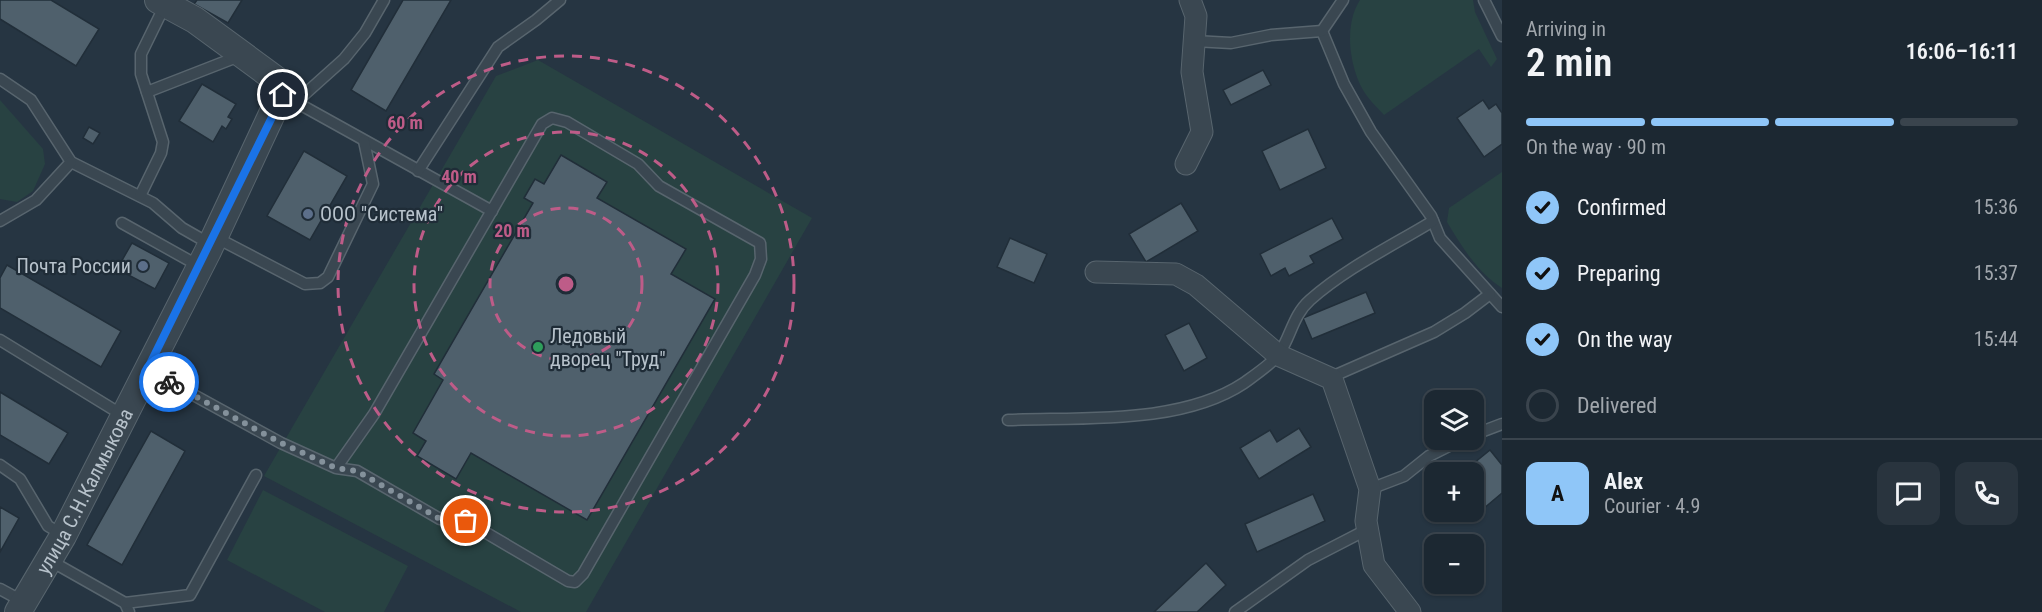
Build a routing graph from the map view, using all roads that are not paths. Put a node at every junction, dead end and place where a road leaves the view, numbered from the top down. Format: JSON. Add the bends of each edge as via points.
{"nodes":[{"id":1,"x":384,"y":0,"type":"edge"},
{"id":2,"x":560,"y":0,"type":"edge"},
{"id":3,"x":1190,"y":0,"type":"edge"},
{"id":4,"x":1343,"y":0,"type":"edge"},
{"id":5,"x":1484,"y":0,"type":"edge"},
{"id":6,"x":164,"y":1,"type":"edge"},
{"id":7,"x":1322,"y":31,"type":"junction"},
{"id":8,"x":1502,"y":36,"type":"edge"},
{"id":9,"x":1194,"y":41,"type":"junction"},
{"id":10,"x":243,"y":55,"type":"junction"},
{"id":11,"x":0,"y":79,"type":"edge"},
{"id":12,"x":147,"y":92,"type":"junction"},
{"id":13,"x":290,"y":98,"type":"junction"},
{"id":14,"x":364,"y":141,"type":"junction"},
{"id":15,"x":71,"y":162,"type":"junction"},
{"id":16,"x":1186,"y":164,"type":"dead end"},
{"id":17,"x":418,"y":171,"type":"junction"},
{"id":18,"x":140,"y":196,"type":"junction"},
{"id":19,"x":492,"y":211,"type":"junction"},
{"id":20,"x":0,"y":221,"type":"edge"},
{"id":21,"x":1433,"y":221,"type":"junction"},
{"id":22,"x":122,"y":223,"type":"dead end"},
{"id":23,"x":208,"y":249,"type":"junction"},
{"id":24,"x":1096,"y":272,"type":"dead end"},
{"id":25,"x":1490,"y":294,"type":"junction"},
{"id":26,"x":1502,"y":307,"type":"edge"},
{"id":27,"x":0,"y":340,"type":"edge"},
{"id":28,"x":1278,"y":356,"type":"junction"},
{"id":29,"x":147,"y":370,"type":"junction"},
{"id":30,"x":1328,"y":378,"type":"junction"},
{"id":31,"x":124,"y":416,"type":"junction"},
{"id":32,"x":1008,"y":420,"type":"dead end"},
{"id":33,"x":1502,"y":424,"type":"edge"},
{"id":34,"x":1484,"y":431,"type":"edge"},
{"id":35,"x":1441,"y":450,"type":"edge"},
{"id":36,"x":0,"y":465,"type":"edge"},
{"id":37,"x":336,"y":468,"type":"junction"},
{"id":38,"x":256,"y":475,"type":"dead end"},
{"id":39,"x":1370,"y":489,"type":"junction"},
{"id":40,"x":1368,"y":529,"type":"junction"},
{"id":41,"x":63,"y":536,"type":"junction"},
{"id":42,"x":49,"y":560,"type":"junction"},
{"id":43,"x":0,"y":589,"type":"edge"},
{"id":44,"x":21,"y":607,"type":"edge"},
{"id":45,"x":127,"y":607,"type":"edge"},
{"id":46,"x":1235,"y":612,"type":"edge"},
{"id":47,"x":1410,"y":612,"type":"edge"}],
"edges":[{"from":1,"to":13,"type":"lane","via":[[344,59]]},
{"from":2,"to":17,"type":"lane","via":[[498,47]]},
{"from":3,"to":9,"type":"street","via":[[1196,16]]},
{"from":4,"to":7,"type":"lane"},
{"from":5,"to":8,"type":"lane"},
{"from":6,"to":10,"type":"street"},
{"from":6,"to":12,"type":"lane","via":[[141,54],[141,74]]},
{"from":7,"to":9,"type":"lane","via":[[1231,43]]},
{"from":7,"to":21,"type":"lane","via":[[1344,84],[1371,132]]},
{"from":9,"to":16,"type":"street","via":[[1192,72],[1202,132]]},
{"from":10,"to":12,"type":"lane"},
{"from":10,"to":13,"type":"street","via":[[285,86]]},
{"from":11,"to":15,"type":"lane","via":[[32,100]]},
{"from":12,"to":18,"type":"lane","via":[[163,141]]},
{"from":13,"to":14,"type":"lane"},
{"from":13,"to":23,"type":"street","name":"улица С.Н.Калмыкова"},
{"from":14,"to":17,"type":"lane"},
{"from":14,"to":23,"type":"lane","via":[[373,184],[328,277],[320,283],[305,284]]},
{"from":15,"to":18,"type":"lane"},
{"from":15,"to":20,"type":"lane","via":[[36,200]]},
{"from":17,"to":19,"type":"lane"},
{"from":18,"to":23,"type":"lane"},
{"from":19,"to":37,"type":"lane","via":[[374,414]]},
{"from":19,"to":37,"type":"lane","via":[[542,124],[552,118],[567,122],[638,164],[659,186],[760,243],[761,259],[576,582],[568,581],[466,521],[440,519],[357,471]]},
{"from":21,"to":25,"type":"lane","via":[[1440,238]]},
{"from":21,"to":28,"type":"lane","via":[[1309,301],[1294,320]]},
{"from":22,"to":23,"type":"lane"},
{"from":23,"to":29,"type":"street","name":"улица С.Н.Калмыкова"},
{"from":24,"to":28,"type":"street","via":[[1176,274],[1196,285]]},
{"from":25,"to":26,"type":"lane"},
{"from":25,"to":30,"type":"lane","via":[[1434,332]]},
{"from":27,"to":31,"type":"lane"},
{"from":28,"to":30,"type":"street"},
{"from":28,"to":32,"type":"lane","via":[[1243,384],[1198,405],[1146,415]]},
{"from":29,"to":31,"type":"street","name":"улица С.Н.Калмыкова"},
{"from":29,"to":37,"type":"lane","via":[[281,443]]},
{"from":30,"to":39,"type":"street","via":[[1332,379]]},
{"from":31,"to":41,"type":"street","name":"улица С.Н.Калмыкова"},
{"from":33,"to":34,"type":"lane"},
{"from":35,"to":39,"type":"lane","via":[[1404,476]]},
{"from":36,"to":41,"type":"lane","via":[[20,479],[48,526]]},
{"from":38,"to":45,"type":"lane","via":[[190,595]]},
{"from":39,"to":40,"type":"street"},
{"from":40,"to":46,"type":"lane","via":[[1308,560]]},
{"from":40,"to":47,"type":"street","via":[[1374,565]]},
{"from":41,"to":42,"type":"street","name":"улица С.Н.Калмыкова"},
{"from":42,"to":44,"type":"street","name":"улица С.Н.Калмыкова"},
{"from":42,"to":45,"type":"lane"},
{"from":43,"to":44,"type":"lane"}]}
